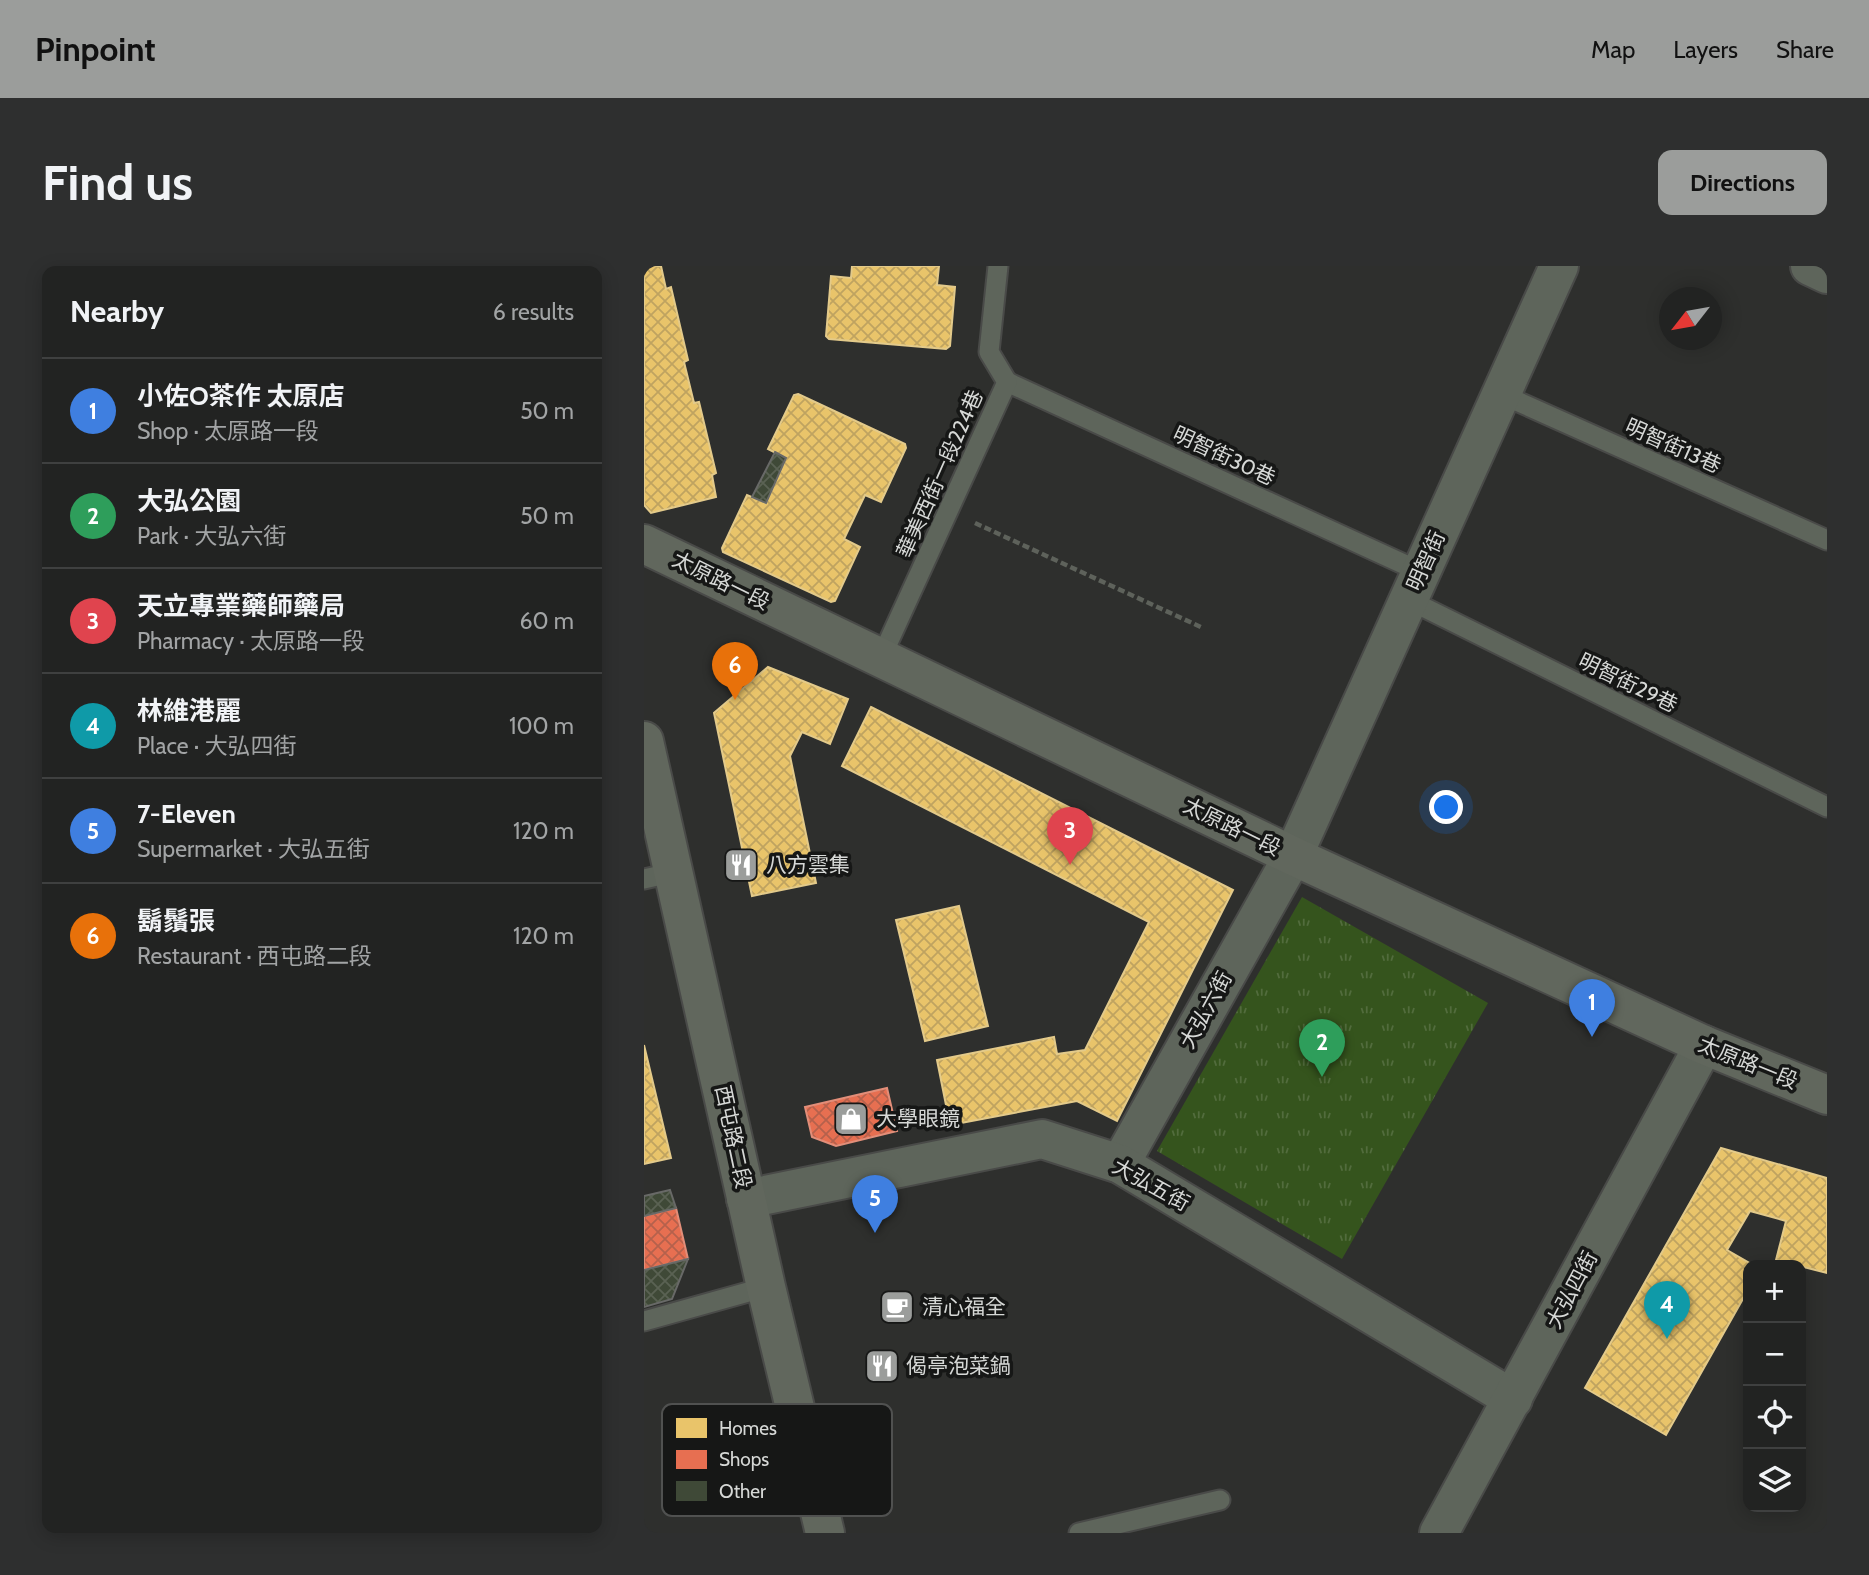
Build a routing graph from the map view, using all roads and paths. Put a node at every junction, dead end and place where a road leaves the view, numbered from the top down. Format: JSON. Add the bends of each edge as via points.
{"nodes":[{"id":1,"x":999,"y":266,"type":"edge"},
{"id":2,"x":1559,"y":266,"type":"edge"},
{"id":3,"x":1810,"y":266,"type":"edge"},
{"id":4,"x":1827,"y":274,"type":"edge"},
{"id":5,"x":1007,"y":382,"type":"junction"},
{"id":6,"x":1501,"y":394,"type":"junction"},
{"id":7,"x":949,"y":511,"type":"junction"},
{"id":8,"x":1827,"y":540,"type":"edge"},
{"id":9,"x":644,"y":544,"type":"edge"},
{"id":10,"x":1415,"y":586,"type":"junction"},
{"id":11,"x":1203,"y":628,"type":"dead end"},
{"id":12,"x":881,"y":658,"type":"junction"},
{"id":13,"x":644,"y":741,"type":"edge"},
{"id":14,"x":1827,"y":807,"type":"edge"},
{"id":15,"x":1293,"y":856,"type":"junction"},
{"id":16,"x":659,"y":875,"type":"edge"},
{"id":17,"x":1704,"y":1045,"type":"junction"},
{"id":18,"x":1827,"y":1095,"type":"edge"},
{"id":19,"x":1120,"y":1164,"type":"junction"},
{"id":20,"x":746,"y":1199,"type":"junction"},
{"id":21,"x":766,"y":1286,"type":"junction"},
{"id":22,"x":644,"y":1321,"type":"edge"},
{"id":23,"x":1513,"y":1399,"type":"junction"},
{"id":24,"x":794,"y":1404,"type":"edge"},
{"id":25,"x":1220,"y":1500,"type":"dead end"},
{"id":26,"x":1079,"y":1533,"type":"edge"},
{"id":27,"x":1439,"y":1533,"type":"edge"}],
"edges":[{"from":1,"to":5,"type":"lane","name":"華美西街一段224巷","via":[[989,352]]},
{"from":2,"to":6,"type":"street","name":"明智街"},
{"from":3,"to":4,"type":"street"},
{"from":5,"to":7,"type":"lane","name":"華美西街一段224巷"},
{"from":5,"to":10,"type":"lane","name":"明智街30巷"},
{"from":6,"to":8,"type":"lane","name":"明智街13巷"},
{"from":6,"to":10,"type":"street","name":"明智街"},
{"from":7,"to":11,"type":"path"},
{"from":7,"to":12,"type":"lane","name":"華美西街一段224巷"},
{"from":9,"to":12,"type":"street","name":"太原路一段"},
{"from":10,"to":14,"type":"lane","name":"明智街29巷"},
{"from":10,"to":15,"type":"street","name":"明智街"},
{"from":12,"to":15,"type":"street","name":"太原路一段"},
{"from":13,"to":16,"type":"street","name":"西屯路二段"},
{"from":15,"to":17,"type":"street","name":"太原路一段"},
{"from":15,"to":19,"type":"street","name":"大弘六街"},
{"from":16,"to":20,"type":"street","name":"西屯路二段"},
{"from":17,"to":18,"type":"street","name":"太原路一段"},
{"from":17,"to":23,"type":"street","name":"大弘四街"},
{"from":19,"to":20,"type":"street","name":"大弘五街","via":[[1042,1139]]},
{"from":19,"to":23,"type":"street","name":"大弘五街"},
{"from":20,"to":21,"type":"street","name":"西屯路二段"},
{"from":21,"to":22,"type":"lane"},
{"from":21,"to":24,"type":"street","name":"西屯路二段"},
{"from":23,"to":27,"type":"street","name":"大弘四街"},
{"from":25,"to":26,"type":"lane"}]}
